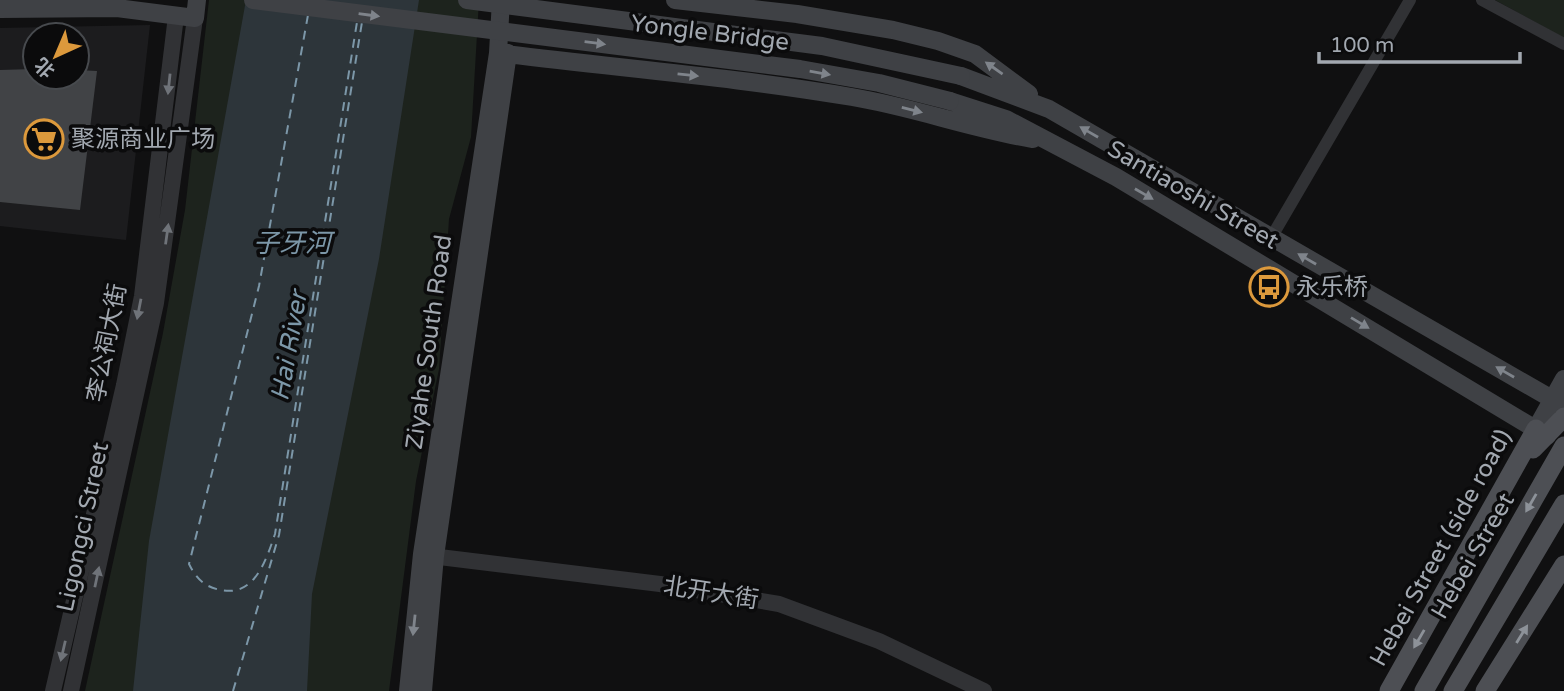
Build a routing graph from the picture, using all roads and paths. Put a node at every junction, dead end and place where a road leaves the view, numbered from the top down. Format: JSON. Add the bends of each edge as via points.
{"nodes":[{"id":1,"x":253,"y":0,"type":"edge"},
{"id":2,"x":467,"y":0,"type":"edge"},
{"id":3,"x":501,"y":0,"type":"edge"},
{"id":4,"x":512,"y":0,"type":"edge"},
{"id":5,"x":675,"y":0,"type":"edge"},
{"id":6,"x":1410,"y":0,"type":"edge"},
{"id":7,"x":1482,"y":0,"type":"edge"},
{"id":8,"x":177,"y":8,"type":"edge"},
{"id":9,"x":0,"y":9,"type":"edge"},
{"id":10,"x":196,"y":9,"type":"edge"},
{"id":11,"x":1564,"y":44,"type":"edge"},
{"id":12,"x":503,"y":53,"type":"junction"},
{"id":13,"x":961,"y":76,"type":"joint"},
{"id":14,"x":950,"y":101,"type":"joint"},
{"id":15,"x":1049,"y":109,"type":"junction"},
{"id":16,"x":1048,"y":141,"type":"junction"},
{"id":17,"x":1271,"y":238,"type":"junction"},
{"id":18,"x":1564,"y":379,"type":"edge"},
{"id":19,"x":1558,"y":402,"type":"edge"},
{"id":20,"x":1550,"y":426,"type":"edge"},
{"id":21,"x":1564,"y":445,"type":"edge"},
{"id":22,"x":1564,"y":504,"type":"edge"},
{"id":23,"x":1564,"y":519,"type":"edge"},
{"id":24,"x":1539,"y":544,"type":"junction"},
{"id":25,"x":428,"y":555,"type":"junction"},
{"id":26,"x":1564,"y":565,"type":"edge"},
{"id":27,"x":53,"y":691,"type":"edge"},
{"id":28,"x":71,"y":691,"type":"edge"},
{"id":29,"x":408,"y":691,"type":"edge"},
{"id":30,"x":423,"y":691,"type":"edge"},
{"id":31,"x":984,"y":691,"type":"edge"},
{"id":32,"x":1389,"y":691,"type":"edge"},
{"id":33,"x":1424,"y":691,"type":"edge"},
{"id":34,"x":1453,"y":691,"type":"edge"},
{"id":35,"x":1485,"y":691,"type":"edge"}],
"edges":[{"from":1,"to":14,"type":"main road","name":"Yongle Bridge","one_way":true,"bridge":true,"via":[[800,69]]},
{"from":2,"to":13,"type":"main road","name":"Yongle Bridge","bridge":true,"via":[[822,46]]},
{"from":3,"to":12,"type":"main road","name":"Ziyahe South Road"},
{"from":4,"to":12,"type":"main road","name":"Ziyahe South Road"},
{"from":15,"to":5,"type":"main road","name":"Santiaoshi Street","one_way":true,"via":[[975,54],[938,41],[797,14]]},
{"from":6,"to":17,"type":"street"},
{"from":7,"to":11,"type":"street"},
{"from":8,"to":9,"type":"main road"},
{"from":8,"to":10,"type":"main road"},
{"from":8,"to":27,"type":"street","name":"李公祠大街","one_way":true,"via":[[142,296]]},
{"from":28,"to":10,"type":"street","name":"Ligongci Street","one_way":true,"via":[[156,303]]},
{"from":12,"to":16,"type":"main road","name":"Santiaoshi Street","one_way":true,"via":[[854,97],[991,132]]},
{"from":12,"to":25,"type":"main road","name":"Ziyahe South Road"},
{"from":13,"to":15,"type":"main road","name":"Santiaoshi Street"},
{"from":14,"to":16,"type":"main road","name":"Santiaoshi Street","via":[[1006,119]]},
{"from":17,"to":15,"type":"main road","name":"Santiaoshi Street","one_way":true},
{"from":16,"to":20,"type":"main road","name":"Santiaoshi Street","one_way":true,"via":[[1511,414]]},
{"from":19,"to":17,"type":"main road","name":"Santiaoshi Street","one_way":true},
{"from":18,"to":19,"type":"main road"},
{"from":19,"to":20,"type":"main road"},
{"from":20,"to":21,"type":"main road","name":"Santiaoshi Street"},
{"from":20,"to":32,"type":"main road","name":"Hebei Street (side road)","one_way":true,"via":[[1512,472]]},
{"from":21,"to":33,"type":"main road","name":"Hebei Street","one_way":true},
{"from":22,"to":24,"type":"main road","name":"Hebei Street"},
{"from":23,"to":24,"type":"main road"},
{"from":24,"to":34,"type":"main road","name":"Hebei Street"},
{"from":25,"to":29,"type":"main road","name":"Ziyahe South Road","one_way":true},
{"from":25,"to":30,"type":"main road","name":"Ziyahe South Road"},
{"from":25,"to":31,"type":"street","name":"北开大街","via":[[779,604],[879,641]]},
{"from":35,"to":26,"type":"main road","one_way":true}]}
